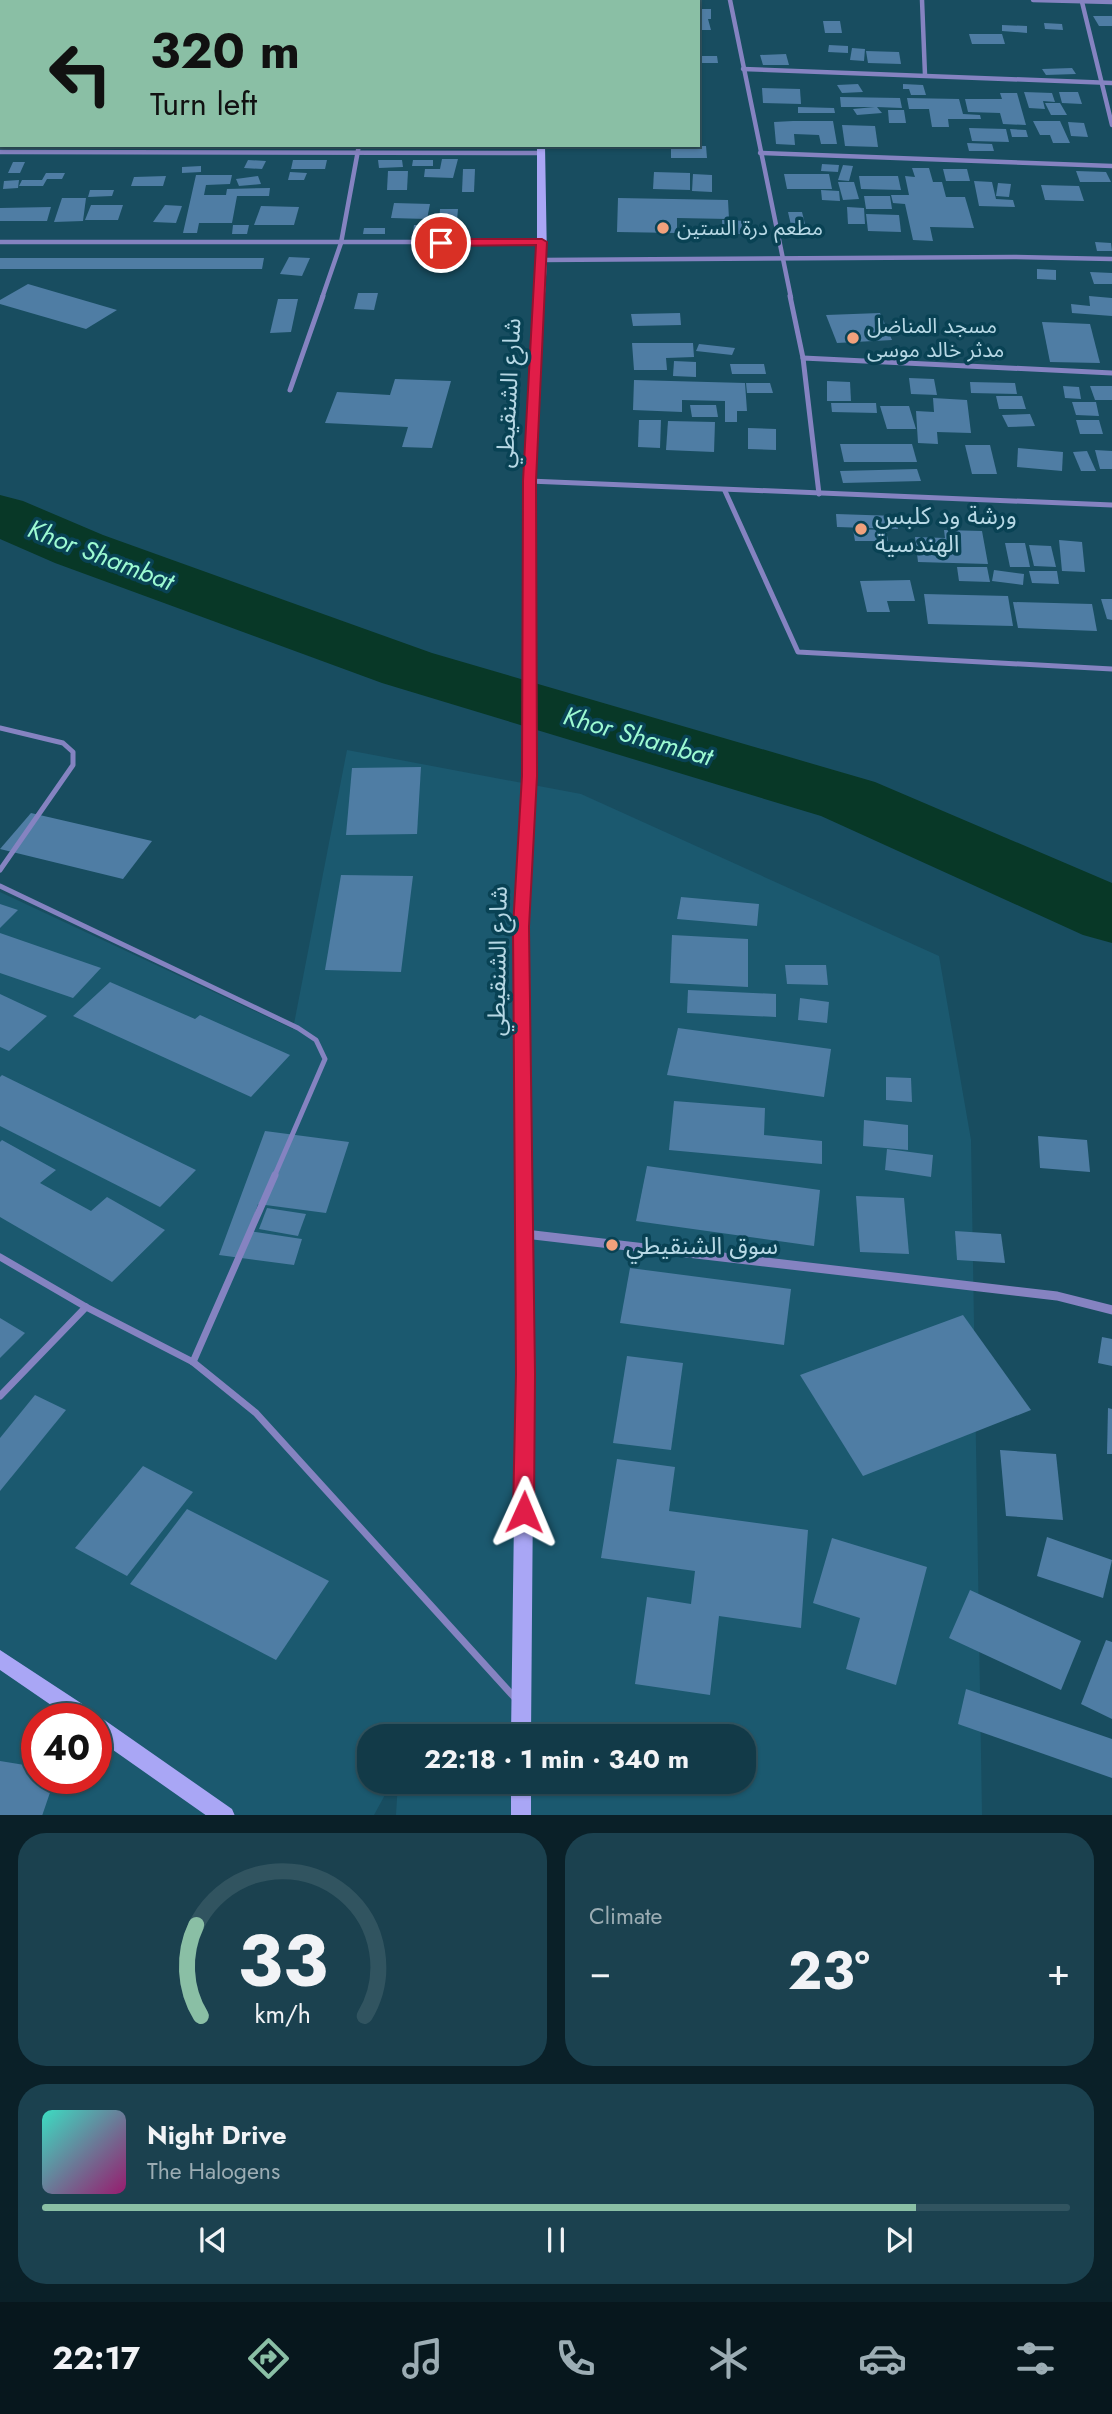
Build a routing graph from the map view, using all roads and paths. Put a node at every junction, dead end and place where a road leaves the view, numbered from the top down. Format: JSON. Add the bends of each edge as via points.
{"nodes":[{"id":1,"x":730,"y":0,"type":"edge"},
{"id":2,"x":922,"y":0,"type":"edge"},
{"id":3,"x":1032,"y":0,"type":"edge"},
{"id":4,"x":1051,"y":0,"type":"edge"},
{"id":5,"x":1082,"y":2,"type":"edge"},
{"id":6,"x":1112,"y":2,"type":"edge"},
{"id":7,"x":743,"y":69,"type":"junction"},
{"id":8,"x":925,"y":75,"type":"junction"},
{"id":9,"x":1101,"y":82,"type":"junction"},
{"id":10,"x":1112,"y":83,"type":"edge"},
{"id":11,"x":1112,"y":125,"type":"edge"},
{"id":12,"x":359,"y":147,"type":"edge"},
{"id":13,"x":541,"y":149,"type":"edge"},
{"id":14,"x":0,"y":152,"type":"edge"},
{"id":15,"x":358,"y":152,"type":"junction"},
{"id":16,"x":760,"y":153,"type":"junction"},
{"id":17,"x":1112,"y":166,"type":"edge"},
{"id":18,"x":0,"y":242,"type":"edge"},
{"id":19,"x":542,"y":242,"type":"junction"},
{"id":20,"x":341,"y":243,"type":"junction"},
{"id":21,"x":782,"y":259,"type":"junction"},
{"id":22,"x":1112,"y":259,"type":"edge"},
{"id":23,"x":542,"y":260,"type":"junction"},
{"id":24,"x":803,"y":358,"type":"junction"},
{"id":25,"x":1112,"y":373,"type":"edge"},
{"id":26,"x":290,"y":390,"type":"dead end"},
{"id":27,"x":530,"y":481,"type":"junction"},
{"id":28,"x":725,"y":491,"type":"junction"},
{"id":29,"x":819,"y":494,"type":"junction"},
{"id":30,"x":1112,"y":505,"type":"edge"},
{"id":31,"x":1112,"y":668,"type":"edge"},
{"id":32,"x":0,"y":728,"type":"edge"},
{"id":33,"x":0,"y":870,"type":"edge"},
{"id":34,"x":0,"y":886,"type":"edge"},
{"id":35,"x":524,"y":1234,"type":"junction"},
{"id":36,"x":0,"y":1257,"type":"edge"},
{"id":37,"x":86,"y":1307,"type":"junction"},
{"id":38,"x":1112,"y":1310,"type":"edge"},
{"id":39,"x":193,"y":1362,"type":"junction"},
{"id":40,"x":0,"y":1396,"type":"edge"},
{"id":41,"x":0,"y":1659,"type":"edge"},
{"id":42,"x":64,"y":1703,"type":"edge"},
{"id":43,"x":522,"y":1706,"type":"junction"},
{"id":44,"x":521,"y":1724,"type":"edge"},
{"id":45,"x":112,"y":1737,"type":"edge"},
{"id":46,"x":521,"y":1794,"type":"edge"},
{"id":47,"x":225,"y":1815,"type":"edge"},
{"id":48,"x":521,"y":1815,"type":"edge"}],
"edges":[{"from":1,"to":7,"type":"street"},
{"from":2,"to":8,"type":"street"},
{"from":3,"to":4,"type":"street"},
{"from":4,"to":5,"type":"street"},
{"from":5,"to":6,"type":"street"},
{"from":5,"to":9,"type":"street"},
{"from":7,"to":8,"type":"street"},
{"from":7,"to":16,"type":"street"},
{"from":8,"to":9,"type":"street"},
{"from":9,"to":10,"type":"street"},
{"from":9,"to":11,"type":"street"},
{"from":12,"to":15,"type":"street"},
{"from":13,"to":15,"type":"street"},
{"from":13,"to":19,"type":"street","name":"شارع الشنقيطي"},
{"from":14,"to":15,"type":"street"},
{"from":15,"to":20,"type":"street"},
{"from":16,"to":17,"type":"street"},
{"from":16,"to":21,"type":"street"},
{"from":18,"to":20,"type":"street"},
{"from":19,"to":20,"type":"street"},
{"from":19,"to":23,"type":"street","name":"شارع الشنقيطي"},
{"from":20,"to":26,"type":"street"},
{"from":21,"to":22,"type":"street"},
{"from":21,"to":23,"type":"street"},
{"from":21,"to":24,"type":"street"},
{"from":23,"to":27,"type":"street","name":"شارع الشنقيطي"},
{"from":24,"to":25,"type":"street"},
{"from":24,"to":29,"type":"street"},
{"from":27,"to":28,"type":"street"},
{"from":27,"to":35,"type":"street","name":"شارع الشنقيطي","via":[[529,776],[521,927]]},
{"from":28,"to":29,"type":"street"},
{"from":28,"to":31,"type":"street","via":[[798,652]]},
{"from":29,"to":30,"type":"street"},
{"from":32,"to":33,"type":"lane","via":[[63,743],[73,752],[73,765]]},
{"from":34,"to":39,"type":"lane","via":[[285,1022],[324,1048],[325,1059]]},
{"from":35,"to":38,"type":"street","via":[[1057,1296]]},
{"from":35,"to":43,"type":"street","name":"شارع الشنقيطي"},
{"from":36,"to":37,"type":"lane"},
{"from":37,"to":39,"type":"lane"},
{"from":37,"to":40,"type":"lane"},
{"from":39,"to":43,"type":"lane","via":[[256,1413]]},
{"from":41,"to":42,"type":"street"},
{"from":43,"to":44,"type":"street","name":"شارع الشنقيطي"},
{"from":45,"to":47,"type":"street"},
{"from":46,"to":48,"type":"street"}]}
